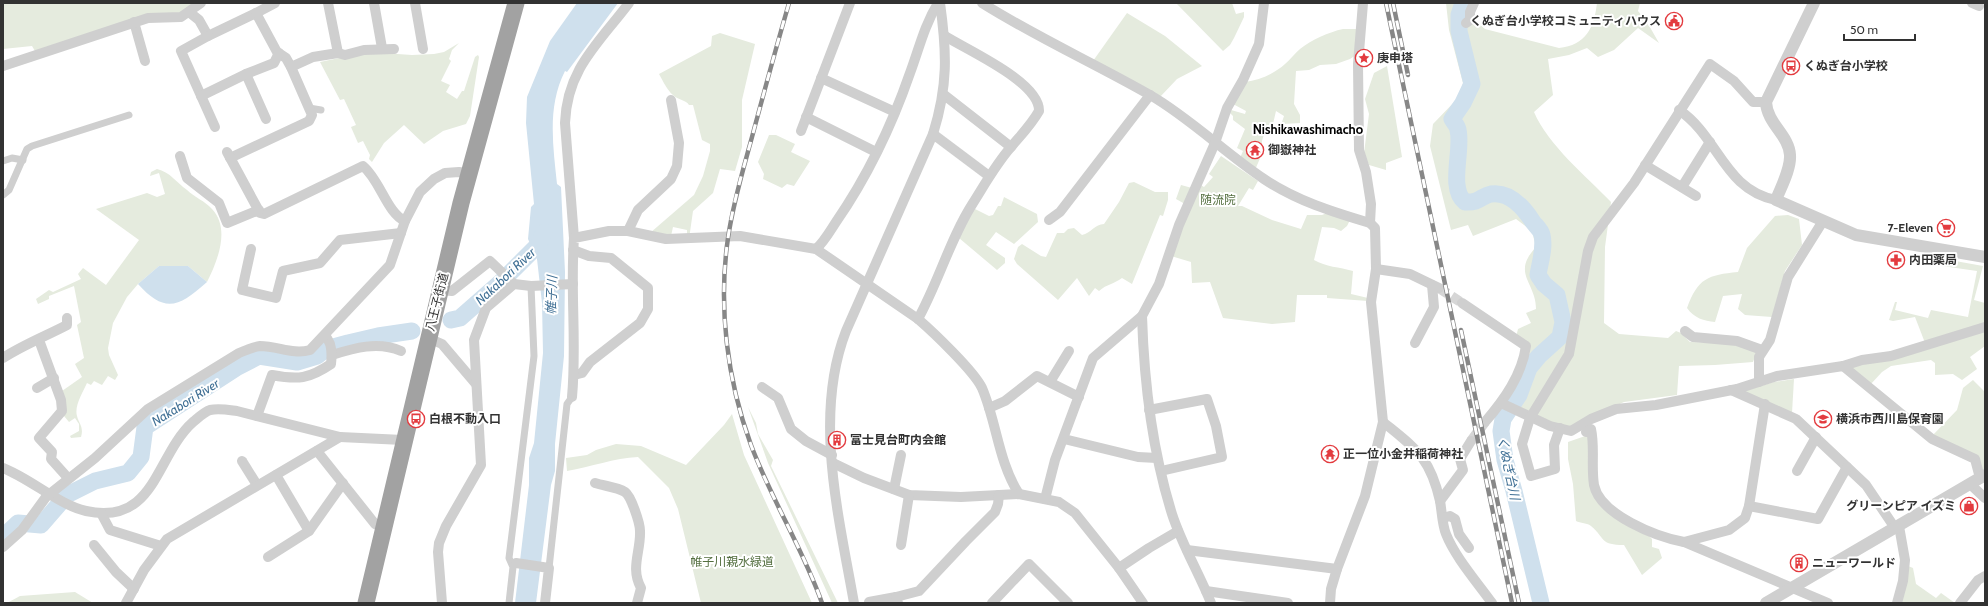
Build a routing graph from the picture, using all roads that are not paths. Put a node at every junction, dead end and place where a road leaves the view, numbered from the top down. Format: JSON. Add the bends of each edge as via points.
{"nodes":[{"id":1,"x":201,"y":3,"type":"edge"},
{"id":2,"x":275,"y":3,"type":"edge"},
{"id":3,"x":328,"y":3,"type":"edge"},
{"id":4,"x":374,"y":3,"type":"edge"},
{"id":5,"x":415,"y":3,"type":"edge"},
{"id":6,"x":516,"y":3,"type":"edge"},
{"id":7,"x":629,"y":3,"type":"edge"},
{"id":8,"x":850,"y":3,"type":"edge"},
{"id":9,"x":939,"y":3,"type":"edge"},
{"id":10,"x":982,"y":3,"type":"edge"},
{"id":11,"x":1264,"y":3,"type":"edge"},
{"id":12,"x":1363,"y":3,"type":"edge"},
{"id":13,"x":1474,"y":3,"type":"edge"},
{"id":14,"x":1814,"y":3,"type":"edge"},
{"id":15,"x":257,"y":9,"type":"edge"},
{"id":16,"x":189,"y":12,"type":"junction"},
{"id":17,"x":134,"y":22,"type":"junction"},
{"id":18,"x":1466,"y":23,"type":"dead end"},
{"id":19,"x":208,"y":36,"type":"junction"},
{"id":20,"x":945,"y":36,"type":"junction"},
{"id":21,"x":382,"y":48,"type":"junction"},
{"id":22,"x":394,"y":49,"type":"dead end"},
{"id":23,"x":421,"y":50,"type":"dead end"},
{"id":24,"x":279,"y":53,"type":"junction"},
{"id":25,"x":338,"y":53,"type":"junction"},
{"id":26,"x":145,"y":61,"type":"dead end"},
{"id":27,"x":3,"y":66,"type":"edge"},
{"id":28,"x":291,"y":67,"type":"junction"},
{"id":29,"x":246,"y":74,"type":"junction"},
{"id":30,"x":821,"y":78,"type":"junction"},
{"id":31,"x":943,"y":94,"type":"junction"},
{"id":32,"x":1150,"y":95,"type":"junction"},
{"id":33,"x":201,"y":96,"type":"junction"},
{"id":34,"x":671,"y":100,"type":"dead end"},
{"id":35,"x":1766,"y":102,"type":"junction"},
{"id":36,"x":309,"y":108,"type":"junction"},
{"id":37,"x":321,"y":110,"type":"dead end"},
{"id":38,"x":1679,"y":110,"type":"junction"},
{"id":39,"x":895,"y":112,"type":"junction"},
{"id":40,"x":129,"y":115,"type":"dead end"},
{"id":41,"x":806,"y":117,"type":"junction"},
{"id":42,"x":266,"y":119,"type":"dead end"},
{"id":43,"x":215,"y":127,"type":"dead end"},
{"id":44,"x":801,"y":131,"type":"dead end"},
{"id":45,"x":932,"y":134,"type":"junction"},
{"id":46,"x":1710,"y":142,"type":"junction"},
{"id":47,"x":1215,"y":144,"type":"junction"},
{"id":48,"x":1011,"y":146,"type":"junction"},
{"id":49,"x":876,"y":152,"type":"junction"},
{"id":50,"x":180,"y":156,"type":"dead end"},
{"id":51,"x":23,"y":160,"type":"junction"},
{"id":52,"x":3,"y":161,"type":"edge"},
{"id":53,"x":1645,"y":165,"type":"junction"},
{"id":54,"x":469,"y":174,"type":"junction"},
{"id":55,"x":989,"y":176,"type":"junction"},
{"id":56,"x":1682,"y":187,"type":"junction"},
{"id":57,"x":3,"y":195,"type":"edge"},
{"id":58,"x":1696,"y":196,"type":"dead end"},
{"id":59,"x":1776,"y":200,"type":"junction"},
{"id":60,"x":259,"y":210,"type":"junction"},
{"id":61,"x":1050,"y":220,"type":"dead end"},
{"id":62,"x":405,"y":221,"type":"junction"},
{"id":63,"x":1823,"y":221,"type":"junction"},
{"id":64,"x":1370,"y":223,"type":"junction"},
{"id":65,"x":628,"y":231,"type":"junction"},
{"id":66,"x":401,"y":234,"type":"junction"},
{"id":67,"x":574,"y":238,"type":"junction"},
{"id":68,"x":251,"y":249,"type":"dead end"},
{"id":69,"x":816,"y":249,"type":"junction"},
{"id":70,"x":573,"y":250,"type":"junction"},
{"id":71,"x":1985,"y":258,"type":"edge"},
{"id":72,"x":1376,"y":269,"type":"junction"},
{"id":73,"x":512,"y":282,"type":"junction"},
{"id":74,"x":570,"y":284,"type":"junction"},
{"id":75,"x":866,"y":284,"type":"junction"},
{"id":76,"x":534,"y":286,"type":"junction"},
{"id":77,"x":440,"y":290,"type":"junction"},
{"id":78,"x":1462,"y":303,"type":"tunnel mouth"},
{"id":79,"x":1142,"y":316,"type":"junction"},
{"id":80,"x":67,"y":318,"type":"dead end"},
{"id":81,"x":918,"y":319,"type":"junction"},
{"id":82,"x":1985,"y":327,"type":"edge"},
{"id":83,"x":1686,"y":331,"type":"dead end"},
{"id":84,"x":328,"y":337,"type":"junction"},
{"id":85,"x":428,"y":338,"type":"junction"},
{"id":86,"x":39,"y":340,"type":"junction"},
{"id":87,"x":1415,"y":343,"type":"dead end"},
{"id":88,"x":1762,"y":350,"type":"junction"},
{"id":89,"x":401,"y":351,"type":"dead end"},
{"id":90,"x":1069,"y":351,"type":"dead end"},
{"id":91,"x":332,"y":355,"type":"junction"},
{"id":92,"x":3,"y":358,"type":"edge"},
{"id":93,"x":1842,"y":366,"type":"junction"},
{"id":94,"x":574,"y":375,"type":"junction"},
{"id":95,"x":54,"y":378,"type":"junction"},
{"id":96,"x":1050,"y":382,"type":"junction"},
{"id":97,"x":1759,"y":382,"type":"junction"},
{"id":98,"x":476,"y":384,"type":"junction"},
{"id":99,"x":762,"y":387,"type":"dead end"},
{"id":100,"x":37,"y":388,"type":"dead end"},
{"id":101,"x":1731,"y":390,"type":"junction"},
{"id":102,"x":1079,"y":396,"type":"junction"},
{"id":103,"x":572,"y":397,"type":"joint"},
{"id":104,"x":1765,"y":404,"type":"junction"},
{"id":105,"x":1508,"y":406,"type":"junction"},
{"id":106,"x":989,"y":408,"type":"junction"},
{"id":107,"x":1149,"y":410,"type":"junction"},
{"id":108,"x":257,"y":416,"type":"junction"},
{"id":109,"x":1530,"y":418,"type":"junction"},
{"id":110,"x":1383,"y":422,"type":"junction"},
{"id":111,"x":1485,"y":422,"type":"tunnel mouth"},
{"id":112,"x":1560,"y":428,"type":"junction"},
{"id":113,"x":1586,"y":432,"type":"dead end"},
{"id":114,"x":340,"y":437,"type":"junction"},
{"id":115,"x":1816,"y":437,"type":"junction"},
{"id":116,"x":1064,"y":439,"type":"junction"},
{"id":117,"x":403,"y":440,"type":"junction"},
{"id":118,"x":1471,"y":441,"type":"tunnel mouth"},
{"id":119,"x":317,"y":451,"type":"junction"},
{"id":120,"x":901,"y":455,"type":"dead end"},
{"id":121,"x":1157,"y":458,"type":"junction"},
{"id":122,"x":832,"y":459,"type":"junction"},
{"id":123,"x":242,"y":461,"type":"dead end"},
{"id":124,"x":1847,"y":467,"type":"junction"},
{"id":125,"x":3,"y":468,"type":"edge"},
{"id":126,"x":1161,"y":471,"type":"junction"},
{"id":127,"x":1797,"y":471,"type":"dead end"},
{"id":128,"x":276,"y":475,"type":"junction"},
{"id":129,"x":1983,"y":476,"type":"edge"},
{"id":130,"x":68,"y":478,"type":"junction"},
{"id":131,"x":343,"y":483,"type":"junction"},
{"id":132,"x":595,"y":483,"type":"dead end"},
{"id":133,"x":1970,"y":484,"type":"junction"},
{"id":134,"x":257,"y":485,"type":"junction"},
{"id":135,"x":894,"y":489,"type":"junction"},
{"id":136,"x":1019,"y":494,"type":"junction"},
{"id":137,"x":53,"y":495,"type":"junction"},
{"id":138,"x":909,"y":495,"type":"junction"},
{"id":139,"x":999,"y":496,"type":"junction"},
{"id":140,"x":1985,"y":498,"type":"edge"},
{"id":141,"x":1045,"y":499,"type":"junction"},
{"id":142,"x":1440,"y":501,"type":"junction"},
{"id":143,"x":1748,"y":506,"type":"junction"},
{"id":144,"x":101,"y":513,"type":"junction"},
{"id":145,"x":1443,"y":518,"type":"junction"},
{"id":146,"x":383,"y":527,"type":"junction"},
{"id":147,"x":1897,"y":527,"type":"junction"},
{"id":148,"x":1178,"y":531,"type":"junction"},
{"id":149,"x":309,"y":532,"type":"junction"},
{"id":150,"x":1684,"y":542,"type":"junction"},
{"id":151,"x":94,"y":545,"type":"dead end"},
{"id":152,"x":901,"y":545,"type":"dead end"},
{"id":153,"x":161,"y":546,"type":"junction"},
{"id":154,"x":3,"y":547,"type":"edge"},
{"id":155,"x":1469,"y":548,"type":"dead end"},
{"id":156,"x":1187,"y":550,"type":"junction"},
{"id":157,"x":268,"y":557,"type":"dead end"},
{"id":158,"x":516,"y":563,"type":"dead end"},
{"id":159,"x":548,"y":567,"type":"junction"},
{"id":160,"x":1119,"y":568,"type":"junction"},
{"id":161,"x":1337,"y":569,"type":"junction"},
{"id":162,"x":1985,"y":576,"type":"edge"},
{"id":163,"x":1793,"y":587,"type":"junction"},
{"id":164,"x":134,"y":589,"type":"junction"},
{"id":165,"x":1206,"y":591,"type":"junction"},
{"id":166,"x":897,"y":600,"type":"edge"},
{"id":167,"x":869,"y":602,"type":"edge"},
{"id":168,"x":126,"y":603,"type":"edge"},
{"id":169,"x":366,"y":603,"type":"edge"},
{"id":170,"x":442,"y":603,"type":"edge"},
{"id":171,"x":509,"y":603,"type":"edge"},
{"id":172,"x":545,"y":603,"type":"edge"},
{"id":173,"x":637,"y":603,"type":"edge"},
{"id":174,"x":854,"y":603,"type":"edge"},
{"id":175,"x":992,"y":603,"type":"edge"},
{"id":176,"x":1068,"y":603,"type":"edge"},
{"id":177,"x":1143,"y":603,"type":"edge"},
{"id":178,"x":1212,"y":603,"type":"edge"},
{"id":179,"x":1288,"y":603,"type":"edge"},
{"id":180,"x":1330,"y":603,"type":"edge"},
{"id":181,"x":1492,"y":603,"type":"edge"},
{"id":182,"x":1766,"y":603,"type":"edge"},
{"id":183,"x":1828,"y":603,"type":"edge"},
{"id":184,"x":1897,"y":603,"type":"edge"},
{"id":185,"x":1960,"y":603,"type":"edge"}],
"edges":[{"from":1,"to":16,"type":"street"},
{"from":2,"to":15,"type":"street"},
{"from":3,"to":25,"type":"street"},
{"from":4,"to":21,"type":"street"},
{"from":5,"to":23,"type":"street"},
{"from":6,"to":54,"type":"highway","name":"八王子街道"},
{"from":7,"to":67,"type":"street","via":[[584,61],[570,86],[565,106]]},
{"from":8,"to":30,"type":"street"},
{"from":9,"to":20,"type":"street"},
{"from":9,"to":39,"type":"street","via":[[924,29]]},
{"from":10,"to":32,"type":"street","via":[[1019,26]]},
{"from":11,"to":47,"type":"street","via":[[1259,44],[1228,108]]},
{"from":12,"to":64,"type":"street","via":[[1358,64],[1359,150],[1366,172],[1371,204]]},
{"from":13,"to":18,"type":"street","via":[[1470,20]]},
{"from":14,"to":35,"type":"street"},
{"from":15,"to":19,"type":"street"},
{"from":15,"to":24,"type":"street"},
{"from":16,"to":17,"type":"street","via":[[181,17],[148,18]]},
{"from":16,"to":19,"type":"street","via":[[199,20]]},
{"from":17,"to":26,"type":"street"},
{"from":17,"to":27,"type":"street"},
{"from":19,"to":33,"type":"street","via":[[181,51]]},
{"from":20,"to":31,"type":"street","via":[[946,73]]},
{"from":20,"to":48,"type":"street","via":[[1012,76],[1037,100],[1039,111],[1031,125]]},
{"from":21,"to":22,"type":"street"},
{"from":21,"to":25,"type":"street","via":[[344,55]]},
{"from":24,"to":28,"type":"street","via":[[286,58]]},
{"from":24,"to":29,"type":"street","via":[[274,63]]},
{"from":25,"to":28,"type":"street","via":[[313,58]]},
{"from":28,"to":36,"type":"street"},
{"from":29,"to":33,"type":"street"},
{"from":29,"to":42,"type":"street"},
{"from":30,"to":39,"type":"street"},
{"from":30,"to":41,"type":"street"},
{"from":31,"to":45,"type":"street"},
{"from":31,"to":48,"type":"street"},
{"from":32,"to":47,"type":"street","via":[[1190,122]]},
{"from":32,"to":61,"type":"street","via":[[1060,212]]},
{"from":33,"to":43,"type":"street"},
{"from":34,"to":65,"type":"street","via":[[679,143],[677,166],[671,179],[638,210]]},
{"from":35,"to":38,"type":"street","via":[[1753,102],[1734,81],[1710,64]]},
{"from":35,"to":59,"type":"street","via":[[1766,112],[1787,143],[1790,156]]},
{"from":36,"to":37,"type":"street"},
{"from":36,"to":60,"type":"street","via":[[312,115],[309,121],[229,155]]},
{"from":38,"to":46,"type":"street","via":[[1693,119]]},
{"from":38,"to":53,"type":"street"},
{"from":39,"to":49,"type":"street"},
{"from":40,"to":51,"type":"street","via":[[32,146],[27,150]]},
{"from":41,"to":44,"type":"street"},
{"from":41,"to":49,"type":"street"},
{"from":45,"to":55,"type":"street"},
{"from":45,"to":75,"type":"street"},
{"from":46,"to":56,"type":"street"},
{"from":46,"to":59,"type":"street","via":[[1729,171],[1747,189]]},
{"from":47,"to":64,"type":"street","via":[[1298,199]]},
{"from":47,"to":79,"type":"street","via":[[1179,225],[1159,284]]},
{"from":48,"to":55,"type":"street"},
{"from":49,"to":69,"type":"street","via":[[854,197]]},
{"from":50,"to":60,"type":"street","via":[[187,178],[219,203],[227,223]]},
{"from":51,"to":52,"type":"street","via":[[12,158]]},
{"from":51,"to":57,"type":"street","via":[[9,190]]},
{"from":53,"to":56,"type":"street"},
{"from":53,"to":109,"type":"street","via":[[1593,237],[1588,251],[1569,354]]},
{"from":54,"to":62,"type":"street","via":[[445,172],[434,179],[420,192]]},
{"from":54,"to":77,"type":"highway","name":"八王子街道"},
{"from":55,"to":81,"type":"street","via":[[947,252]]},
{"from":56,"to":58,"type":"street"},
{"from":59,"to":63,"type":"street"},
{"from":60,"to":62,"type":"street","via":[[264,214],[348,171],[363,166],[371,172],[391,207]]},
{"from":62,"to":66,"type":"street"},
{"from":63,"to":71,"type":"street","via":[[1868,238]]},
{"from":63,"to":88,"type":"street","via":[[1791,270],[1770,340]]},
{"from":64,"to":72,"type":"street","via":[[1375,228]]},
{"from":65,"to":67,"type":"street","via":[[609,231]]},
{"from":65,"to":69,"type":"street","via":[[666,239],[740,236]]},
{"from":66,"to":68,"type":"street","via":[[340,240],[320,263],[283,271],[276,298],[242,290]]},
{"from":66,"to":84,"type":"street","via":[[390,265],[341,317]]},
{"from":67,"to":70,"type":"street"},
{"from":69,"to":75,"type":"street"},
{"from":70,"to":74,"type":"street"},
{"from":70,"to":94,"type":"street","via":[[589,256],[611,258],[648,288],[648,309],[640,323],[590,362],[582,373]]},
{"from":72,"to":87,"type":"street","via":[[1410,274],[1436,286],[1434,306]]},
{"from":72,"to":110,"type":"street","via":[[1371,302]]},
{"from":73,"to":76,"type":"street"},
{"from":73,"to":77,"type":"street","via":[[490,261],[452,291]]},
{"from":73,"to":98,"type":"street","via":[[486,308],[474,340]]},
{"from":74,"to":76,"type":"street"},
{"from":74,"to":94,"type":"street"},
{"from":75,"to":81,"type":"street"},
{"from":75,"to":122,"type":"street","via":[[840,347],[832,379],[829,424]]},
{"from":76,"to":171,"type":"street","via":[[534,356],[509,558],[513,567]]},
{"from":77,"to":85,"type":"highway","name":"八王子街道"},
{"from":78,"to":105,"type":"street","via":[[1526,346]]},
{"from":79,"to":102,"type":"street","via":[[1093,358]]},
{"from":79,"to":107,"type":"street"},
{"from":80,"to":86,"type":"street","via":[[67,325]]},
{"from":81,"to":106,"type":"street","via":[[975,377]]},
{"from":82,"to":93,"type":"street","via":[[1891,356]]},
{"from":83,"to":88,"type":"street","via":[[1693,337],[1737,341]]},
{"from":84,"to":91,"type":"street"},
{"from":84,"to":130,"type":"street","via":[[310,350],[301,353],[262,346],[239,353],[148,409],[95,458]]},
{"from":85,"to":98,"type":"street","via":[[442,344]]},
{"from":85,"to":117,"type":"highway","name":"八王子街道"},
{"from":86,"to":92,"type":"street","via":[[22,346]]},
{"from":86,"to":95,"type":"street"},
{"from":88,"to":97,"type":"street","via":[[1759,357]]},
{"from":89,"to":91,"type":"street","via":[[381,345],[353,348]]},
{"from":90,"to":96,"type":"street"},
{"from":91,"to":108,"type":"street","via":[[332,364],[304,378],[272,375]]},
{"from":93,"to":97,"type":"street","via":[[1777,376]]},
{"from":93,"to":129,"type":"street","via":[[1932,439],[1974,459]]},
{"from":94,"to":103,"type":"street"},
{"from":95,"to":100,"type":"street"},
{"from":95,"to":130,"type":"street","via":[[62,411],[39,438],[52,452],[51,459]]},
{"from":96,"to":102,"type":"street"},
{"from":96,"to":106,"type":"street","via":[[1037,376],[1006,401]]},
{"from":97,"to":101,"type":"street"},
{"from":98,"to":170,"type":"street","via":[[481,465],[439,543]]},
{"from":99,"to":122,"type":"street","via":[[778,398],[791,429]]},
{"from":101,"to":104,"type":"street"},
{"from":101,"to":112,"type":"street","via":[[1656,405],[1616,409],[1591,419],[1574,433]]},
{"from":102,"to":116,"type":"street"},
{"from":103,"to":159,"type":"street","via":[[567,404]]},
{"from":104,"to":115,"type":"street","via":[[1796,418]]},
{"from":104,"to":143,"type":"street"},
{"from":105,"to":109,"type":"street"},
{"from":105,"to":111,"type":"street"},
{"from":106,"to":136,"type":"street","via":[[1005,467]]},
{"from":107,"to":121,"type":"street"},
{"from":107,"to":126,"type":"street","via":[[1207,399],[1216,426],[1222,457]]},
{"from":108,"to":114,"type":"street"},
{"from":108,"to":144,"type":"street","via":[[224,409],[210,410],[179,436],[148,492],[137,503],[124,509]]},
{"from":109,"to":112,"type":"street"},
{"from":109,"to":112,"type":"street","via":[[1522,444],[1531,476],[1555,469],[1554,445]]},
{"from":110,"to":142,"type":"street","via":[[1416,449],[1424,459],[1432,471]]},
{"from":110,"to":161,"type":"street","via":[[1365,496]]},
{"from":113,"to":150,"type":"street","via":[[1591,429],[1594,440],[1594,484],[1597,496],[1625,519],[1667,539]]},
{"from":114,"to":117,"type":"street"},
{"from":114,"to":119,"type":"street"},
{"from":115,"to":124,"type":"street"},
{"from":115,"to":127,"type":"street"},
{"from":116,"to":121,"type":"street","via":[[1138,457]]},
{"from":116,"to":141,"type":"street"},
{"from":117,"to":146,"type":"highway","name":"八王子街道"},
{"from":118,"to":142,"type":"street","via":[[1460,459],[1463,470]]},
{"from":119,"to":128,"type":"street"},
{"from":119,"to":131,"type":"street"},
{"from":120,"to":135,"type":"street"},
{"from":121,"to":126,"type":"street"},
{"from":122,"to":135,"type":"street","via":[[864,478]]},
{"from":122,"to":174,"type":"street"},
{"from":123,"to":134,"type":"street"},
{"from":124,"to":143,"type":"street","via":[[1818,519]]},
{"from":124,"to":147,"type":"street","via":[[1866,485]]},
{"from":125,"to":137,"type":"street"},
{"from":126,"to":148,"type":"street"},
{"from":128,"to":134,"type":"street"},
{"from":128,"to":149,"type":"street"},
{"from":129,"to":133,"type":"street"},
{"from":130,"to":137,"type":"street"},
{"from":131,"to":146,"type":"street","via":[[375,524]]},
{"from":131,"to":149,"type":"street"},
{"from":132,"to":173,"type":"street","via":[[624,492],[630,497],[640,530],[636,562],[637,581],[641,588]]},
{"from":133,"to":140,"type":"street"},
{"from":133,"to":147,"type":"street"},
{"from":134,"to":153,"type":"street","via":[[167,539]]},
{"from":135,"to":138,"type":"street"},
{"from":136,"to":139,"type":"street"},
{"from":136,"to":141,"type":"street"},
{"from":137,"to":144,"type":"street","via":[[82,510]]},
{"from":137,"to":154,"type":"street"},
{"from":138,"to":139,"type":"street"},
{"from":138,"to":152,"type":"street"},
{"from":139,"to":166,"type":"street","via":[[995,512],[919,591]]},
{"from":141,"to":160,"type":"street","via":[[1059,502],[1075,513]]},
{"from":142,"to":145,"type":"street"},
{"from":143,"to":150,"type":"street","via":[[1744,518],[1729,530]]},
{"from":144,"to":153,"type":"street","via":[[110,530]]},
{"from":145,"to":155,"type":"street","via":[[1450,516],[1455,519],[1459,534]]},
{"from":145,"to":181,"type":"street","via":[[1446,534]]},
{"from":146,"to":169,"type":"highway","name":"八王子街道"},
{"from":147,"to":163,"type":"street"},
{"from":147,"to":184,"type":"street","via":[[1905,560]]},
{"from":148,"to":156,"type":"street"},
{"from":148,"to":160,"type":"street"},
{"from":149,"to":157,"type":"street"},
{"from":150,"to":163,"type":"street"},
{"from":151,"to":164,"type":"street"},
{"from":153,"to":164,"type":"street"},
{"from":156,"to":161,"type":"street"},
{"from":156,"to":165,"type":"street"},
{"from":158,"to":159,"type":"street"},
{"from":159,"to":172,"type":"street"},
{"from":160,"to":177,"type":"street"},
{"from":161,"to":180,"type":"street"},
{"from":162,"to":185,"type":"street","via":[[1978,580]]},
{"from":163,"to":182,"type":"street"},
{"from":163,"to":183,"type":"street"},
{"from":164,"to":168,"type":"street"},
{"from":165,"to":178,"type":"street"},
{"from":165,"to":179,"type":"street"},
{"from":166,"to":167,"type":"street"},
{"from":175,"to":176,"type":"street","via":[[1029,564]]}]}
